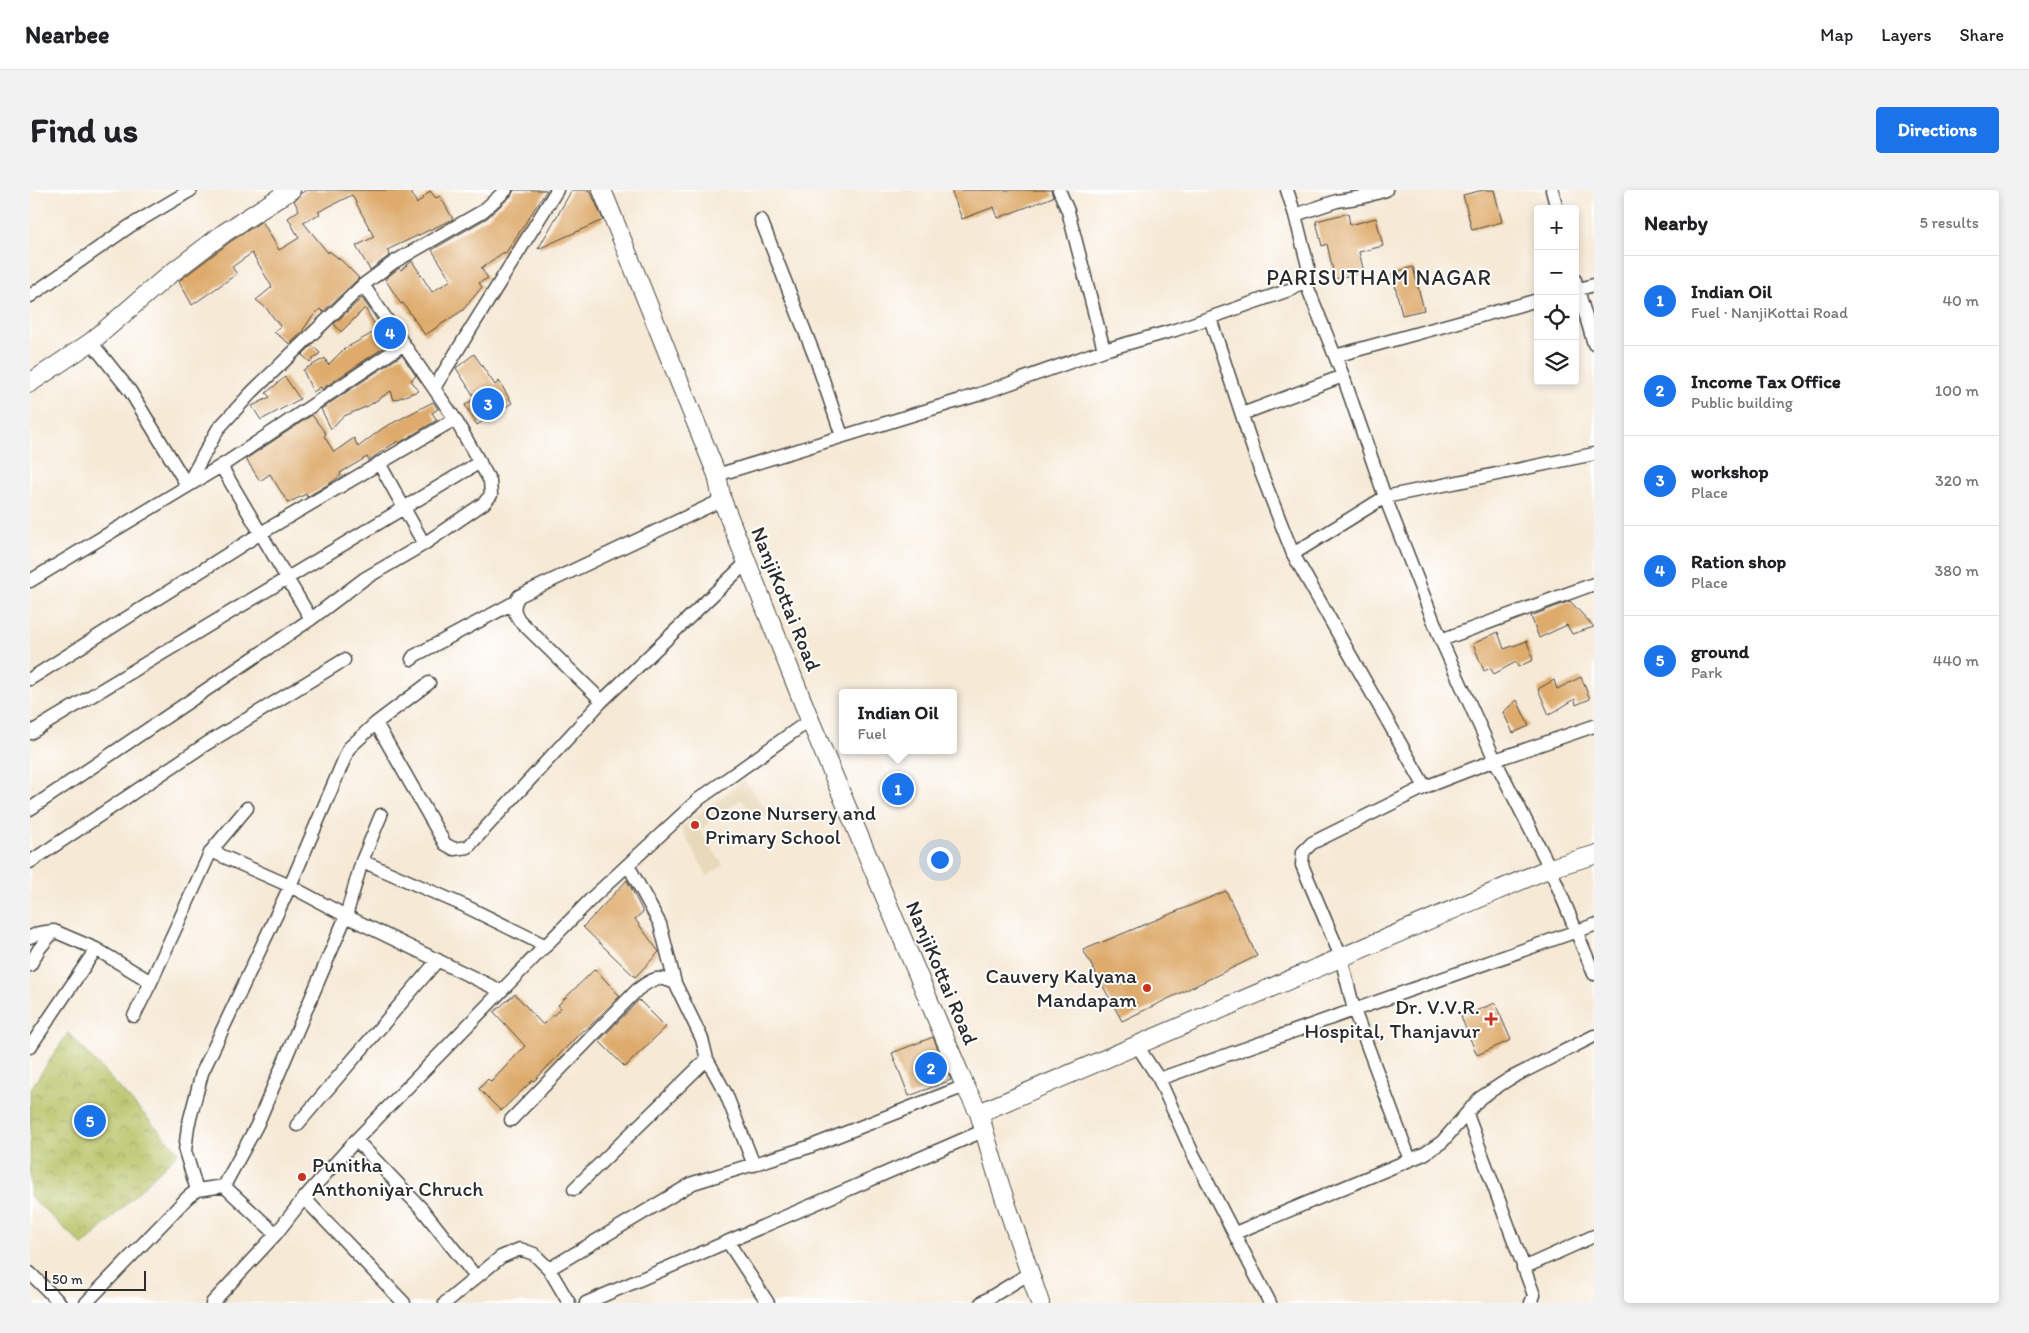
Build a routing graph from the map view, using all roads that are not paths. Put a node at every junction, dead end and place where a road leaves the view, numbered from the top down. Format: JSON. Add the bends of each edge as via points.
{"nodes":[{"id":1,"x":191,"y":190,"type":"edge"},
{"id":2,"x":291,"y":190,"type":"edge"},
{"id":3,"x":506,"y":190,"type":"edge"},
{"id":4,"x":557,"y":190,"type":"edge"},
{"id":5,"x":602,"y":190,"type":"edge"},
{"id":6,"x":1059,"y":190,"type":"edge"},
{"id":7,"x":1287,"y":190,"type":"edge"},
{"id":8,"x":1386,"y":190,"type":"edge"},
{"id":9,"x":1552,"y":190,"type":"edge"},
{"id":10,"x":1556,"y":205,"type":"edge"},
{"id":11,"x":1295,"y":215,"type":"junction"},
{"id":12,"x":761,"y":220,"type":"dead end"},
{"id":13,"x":1305,"y":281,"type":"junction"},
{"id":14,"x":363,"y":285,"type":"junction"},
{"id":15,"x":1594,"y":285,"type":"edge"},
{"id":16,"x":1579,"y":286,"type":"edge"},
{"id":17,"x":1579,"y":295,"type":"edge"},
{"id":18,"x":30,"y":296,"type":"edge"},
{"id":19,"x":1534,"y":301,"type":"edge"},
{"id":20,"x":1210,"y":318,"type":"junction"},
{"id":21,"x":91,"y":342,"type":"junction"},
{"id":22,"x":404,"y":344,"type":"junction"},
{"id":23,"x":1594,"y":344,"type":"edge"},
{"id":24,"x":1104,"y":350,"type":"junction"},
{"id":25,"x":1335,"y":356,"type":"junction"},
{"id":26,"x":1343,"y":376,"type":"junction"},
{"id":27,"x":30,"y":383,"type":"edge"},
{"id":28,"x":434,"y":388,"type":"junction"},
{"id":29,"x":1242,"y":414,"type":"junction"},
{"id":30,"x":455,"y":419,"type":"junction"},
{"id":31,"x":842,"y":436,"type":"junction"},
{"id":32,"x":1594,"y":454,"type":"edge"},
{"id":33,"x":480,"y":462,"type":"junction"},
{"id":34,"x":379,"y":463,"type":"junction"},
{"id":35,"x":221,"y":466,"type":"junction"},
{"id":36,"x":716,"y":475,"type":"junction"},
{"id":37,"x":187,"y":486,"type":"junction"},
{"id":38,"x":1385,"y":497,"type":"junction"},
{"id":39,"x":722,"y":500,"type":"junction"},
{"id":40,"x":404,"y":508,"type":"junction"},
{"id":41,"x":261,"y":533,"type":"junction"},
{"id":42,"x":424,"y":544,"type":"junction"},
{"id":43,"x":1293,"y":554,"type":"junction"},
{"id":44,"x":747,"y":562,"type":"junction"},
{"id":45,"x":286,"y":579,"type":"junction"},
{"id":46,"x":30,"y":581,"type":"edge"},
{"id":47,"x":1594,"y":584,"type":"edge"},
{"id":48,"x":515,"y":602,"type":"junction"},
{"id":49,"x":311,"y":619,"type":"junction"},
{"id":50,"x":1442,"y":640,"type":"junction"},
{"id":51,"x":344,"y":660,"type":"dead end"},
{"id":52,"x":412,"y":660,"type":"dead end"},
{"id":53,"x":30,"y":680,"type":"edge"},
{"id":54,"x":430,"y":684,"type":"dead end"},
{"id":55,"x":602,"y":701,"type":"junction"},
{"id":56,"x":810,"y":720,"type":"junction"},
{"id":57,"x":376,"y":723,"type":"junction"},
{"id":58,"x":1594,"y":726,"type":"edge"},
{"id":59,"x":30,"y":733,"type":"edge"},
{"id":60,"x":1495,"y":760,"type":"junction"},
{"id":61,"x":1425,"y":787,"type":"junction"},
{"id":62,"x":247,"y":808,"type":"dead end"},
{"id":63,"x":30,"y":809,"type":"edge"},
{"id":64,"x":381,"y":815,"type":"dead end"},
{"id":65,"x":211,"y":851,"type":"junction"},
{"id":66,"x":1594,"y":856,"type":"edge"},
{"id":67,"x":30,"y":862,"type":"edge"},
{"id":68,"x":362,"y":862,"type":"junction"},
{"id":69,"x":628,"y":865,"type":"junction"},
{"id":70,"x":1550,"y":868,"type":"junction"},
{"id":71,"x":290,"y":886,"type":"junction"},
{"id":72,"x":346,"y":916,"type":"junction"},
{"id":73,"x":1594,"y":925,"type":"edge"},
{"id":74,"x":54,"y":932,"type":"junction"},
{"id":75,"x":1575,"y":932,"type":"junction"},
{"id":76,"x":30,"y":937,"type":"edge"},
{"id":77,"x":546,"y":946,"type":"junction"},
{"id":78,"x":96,"y":949,"type":"junction"},
{"id":79,"x":1340,"y":957,"type":"junction"},
{"id":80,"x":438,"y":960,"type":"junction"},
{"id":81,"x":30,"y":965,"type":"edge"},
{"id":82,"x":1594,"y":974,"type":"edge"},
{"id":83,"x":152,"y":982,"type":"junction"},
{"id":84,"x":675,"y":983,"type":"junction"},
{"id":85,"x":501,"y":991,"type":"junction"},
{"id":86,"x":1354,"y":1010,"type":"junction"},
{"id":87,"x":134,"y":1016,"type":"dead end"},
{"id":88,"x":1594,"y":1036,"type":"edge"},
{"id":89,"x":1136,"y":1044,"type":"junction"},
{"id":90,"x":30,"y":1047,"type":"edge"},
{"id":91,"x":707,"y":1059,"type":"junction"},
{"id":92,"x":1159,"y":1079,"type":"junction"},
{"id":93,"x":965,"y":1086,"type":"junction"},
{"id":94,"x":979,"y":1113,"type":"junction"},
{"id":95,"x":1467,"y":1114,"type":"junction"},
{"id":96,"x":511,"y":1120,"type":"dead end"},
{"id":97,"x":297,"y":1125,"type":"dead end"},
{"id":98,"x":983,"y":1131,"type":"junction"},
{"id":99,"x":356,"y":1140,"type":"junction"},
{"id":100,"x":1410,"y":1160,"type":"junction"},
{"id":101,"x":754,"y":1165,"type":"junction"},
{"id":102,"x":224,"y":1186,"type":"junction"},
{"id":103,"x":574,"y":1189,"type":"dead end"},
{"id":104,"x":198,"y":1190,"type":"junction"},
{"id":105,"x":304,"y":1198,"type":"junction"},
{"id":106,"x":1235,"y":1233,"type":"junction"},
{"id":107,"x":276,"y":1234,"type":"junction"},
{"id":108,"x":1594,"y":1236,"type":"edge"},
{"id":109,"x":728,"y":1242,"type":"junction"},
{"id":110,"x":1523,"y":1268,"type":"junction"},
{"id":111,"x":549,"y":1269,"type":"junction"},
{"id":112,"x":30,"y":1273,"type":"edge"},
{"id":113,"x":1030,"y":1273,"type":"junction"},
{"id":114,"x":476,"y":1277,"type":"junction"},
{"id":115,"x":60,"y":1303,"type":"edge"},
{"id":116,"x":86,"y":1303,"type":"edge"},
{"id":117,"x":212,"y":1303,"type":"edge"},
{"id":118,"x":404,"y":1303,"type":"edge"},
{"id":119,"x":445,"y":1303,"type":"edge"},
{"id":120,"x":570,"y":1303,"type":"edge"},
{"id":121,"x":586,"y":1303,"type":"edge"},
{"id":122,"x":768,"y":1303,"type":"edge"},
{"id":123,"x":981,"y":1303,"type":"edge"},
{"id":124,"x":1040,"y":1303,"type":"edge"},
{"id":125,"x":1270,"y":1303,"type":"edge"},
{"id":126,"x":1531,"y":1303,"type":"edge"}],
"edges":[{"from":1,"to":18,"type":"street","via":[[130,226]]},
{"from":2,"to":21,"type":"main road","via":[[224,233],[165,278]]},
{"from":3,"to":14,"type":"street","via":[[483,211],[394,262]]},
{"from":4,"to":28,"type":"street"},
{"from":5,"to":36,"type":"main road","name":"NanjiKottai Road"},
{"from":6,"to":24,"type":"street","via":[[1068,211]]},
{"from":7,"to":11,"type":"street"},
{"from":8,"to":11,"type":"street"},
{"from":9,"to":10,"type":"street"},
{"from":11,"to":13,"type":"street","via":[[1308,266]]},
{"from":12,"to":31,"type":"street","via":[[817,362]]},
{"from":13,"to":20,"type":"street","via":[[1292,289]]},
{"from":13,"to":25,"type":"street"},
{"from":14,"to":22,"type":"street"},
{"from":14,"to":37,"type":"street","via":[[218,429]]},
{"from":15,"to":16,"type":"street"},
{"from":17,"to":23,"type":"street"},
{"from":19,"to":25,"type":"street"},
{"from":20,"to":24,"type":"street"},
{"from":20,"to":29,"type":"street"},
{"from":21,"to":27,"type":"main road"},
{"from":21,"to":37,"type":"street","via":[[130,391]]},
{"from":22,"to":28,"type":"street"},
{"from":22,"to":35,"type":"street"},
{"from":24,"to":31,"type":"street"},
{"from":25,"to":26,"type":"street"},
{"from":26,"to":29,"type":"street"},
{"from":26,"to":38,"type":"street"},
{"from":28,"to":30,"type":"street"},
{"from":29,"to":43,"type":"street"},
{"from":30,"to":33,"type":"street"},
{"from":30,"to":34,"type":"street"},
{"from":31,"to":36,"type":"street"},
{"from":32,"to":38,"type":"street"},
{"from":33,"to":40,"type":"street"},
{"from":33,"to":42,"type":"street","via":[[490,481],[492,495]]},
{"from":34,"to":40,"type":"street"},
{"from":34,"to":41,"type":"street"},
{"from":35,"to":37,"type":"street"},
{"from":35,"to":41,"type":"street"},
{"from":36,"to":39,"type":"main road","name":"NanjiKottai Road"},
{"from":37,"to":46,"type":"street"},
{"from":38,"to":43,"type":"street"},
{"from":38,"to":50,"type":"street"},
{"from":39,"to":44,"type":"main road","name":"NanjiKottai Road"},
{"from":39,"to":48,"type":"street","via":[[519,596]]},
{"from":40,"to":42,"type":"street"},
{"from":40,"to":45,"type":"street"},
{"from":41,"to":45,"type":"street"},
{"from":41,"to":53,"type":"street"},
{"from":42,"to":49,"type":"street","via":[[364,580]]},
{"from":43,"to":61,"type":"street"},
{"from":44,"to":55,"type":"street"},
{"from":44,"to":56,"type":"main road","name":"NanjiKottai Road"},
{"from":45,"to":49,"type":"street"},
{"from":45,"to":59,"type":"street"},
{"from":47,"to":50,"type":"street"},
{"from":48,"to":52,"type":"street","via":[[414,656]]},
{"from":48,"to":55,"type":"street","via":[[514,612],[519,620]]},
{"from":49,"to":63,"type":"street"},
{"from":50,"to":60,"type":"street"},
{"from":51,"to":67,"type":"street","via":[[206,744]]},
{"from":54,"to":57,"type":"street"},
{"from":55,"to":57,"type":"street","via":[[468,847],[454,849],[444,844]]},
{"from":56,"to":69,"type":"street","via":[[699,799]]},
{"from":56,"to":93,"type":"main road","name":"NanjiKottai Road"},
{"from":57,"to":71,"type":"street","via":[[349,748]]},
{"from":58,"to":60,"type":"street"},
{"from":60,"to":61,"type":"street"},
{"from":60,"to":70,"type":"street"},
{"from":61,"to":79,"type":"street","via":[[1312,843],[1303,852],[1302,865]]},
{"from":62,"to":65,"type":"street"},
{"from":64,"to":68,"type":"street"},
{"from":65,"to":71,"type":"street"},
{"from":65,"to":83,"type":"street"},
{"from":66,"to":70,"type":"main road"},
{"from":68,"to":72,"type":"street"},
{"from":68,"to":77,"type":"street","via":[[465,906]]},
{"from":69,"to":77,"type":"street"},
{"from":69,"to":84,"type":"street","via":[[660,924]]},
{"from":70,"to":75,"type":"street"},
{"from":70,"to":79,"type":"main road"},
{"from":71,"to":72,"type":"street"},
{"from":71,"to":104,"type":"street","via":[[202,1073],[184,1151]]},
{"from":72,"to":80,"type":"street"},
{"from":72,"to":102,"type":"street","via":[[257,1126]]},
{"from":73,"to":75,"type":"street"},
{"from":74,"to":76,"type":"street"},
{"from":74,"to":78,"type":"street"},
{"from":74,"to":81,"type":"street"},
{"from":75,"to":82,"type":"street"},
{"from":75,"to":86,"type":"street"},
{"from":77,"to":85,"type":"street"},
{"from":78,"to":83,"type":"street"},
{"from":78,"to":90,"type":"street"},
{"from":79,"to":86,"type":"street"},
{"from":79,"to":89,"type":"main road"},
{"from":80,"to":85,"type":"street"},
{"from":80,"to":97,"type":"street"},
{"from":83,"to":87,"type":"street"},
{"from":84,"to":91,"type":"street","via":[[702,1039]]},
{"from":84,"to":96,"type":"street","via":[[662,977],[650,980],[637,990]]},
{"from":85,"to":99,"type":"street"},
{"from":86,"to":92,"type":"street"},
{"from":86,"to":100,"type":"street"},
{"from":88,"to":95,"type":"street","via":[[1509,1079],[1480,1098]]},
{"from":89,"to":92,"type":"street"},
{"from":89,"to":94,"type":"main road"},
{"from":91,"to":101,"type":"street","via":[[726,1094]]},
{"from":91,"to":103,"type":"street"},
{"from":92,"to":106,"type":"street","via":[[1193,1154]]},
{"from":93,"to":94,"type":"main road","name":"NanjiKottai Road"},
{"from":93,"to":101,"type":"street"},
{"from":94,"to":98,"type":"main road","name":"NanjiKottai Road"},
{"from":95,"to":100,"type":"street","via":[[1442,1142]]},
{"from":95,"to":110,"type":"street"},
{"from":98,"to":109,"type":"street"},
{"from":98,"to":113,"type":"main road","name":"NanjiKottai Road"},
{"from":99,"to":105,"type":"street"},
{"from":99,"to":114,"type":"street","via":[[422,1209]]},
{"from":100,"to":106,"type":"street"},
{"from":101,"to":111,"type":"street","via":[[693,1183]]},
{"from":102,"to":104,"type":"street"},
{"from":102,"to":107,"type":"street"},
{"from":104,"to":116,"type":"street"},
{"from":105,"to":107,"type":"street"},
{"from":105,"to":118,"type":"street"},
{"from":106,"to":125,"type":"street"},
{"from":107,"to":117,"type":"street"},
{"from":108,"to":110,"type":"street"},
{"from":109,"to":121,"type":"street"},
{"from":109,"to":122,"type":"street"},
{"from":110,"to":126,"type":"street","via":[[1534,1296]]},
{"from":111,"to":114,"type":"street","via":[[534,1254],[520,1249],[501,1258]]},
{"from":111,"to":120,"type":"street"},
{"from":112,"to":115,"type":"street"},
{"from":113,"to":123,"type":"street"},
{"from":113,"to":124,"type":"main road","name":"NanjiKottai Road"},
{"from":114,"to":119,"type":"street"}]}
